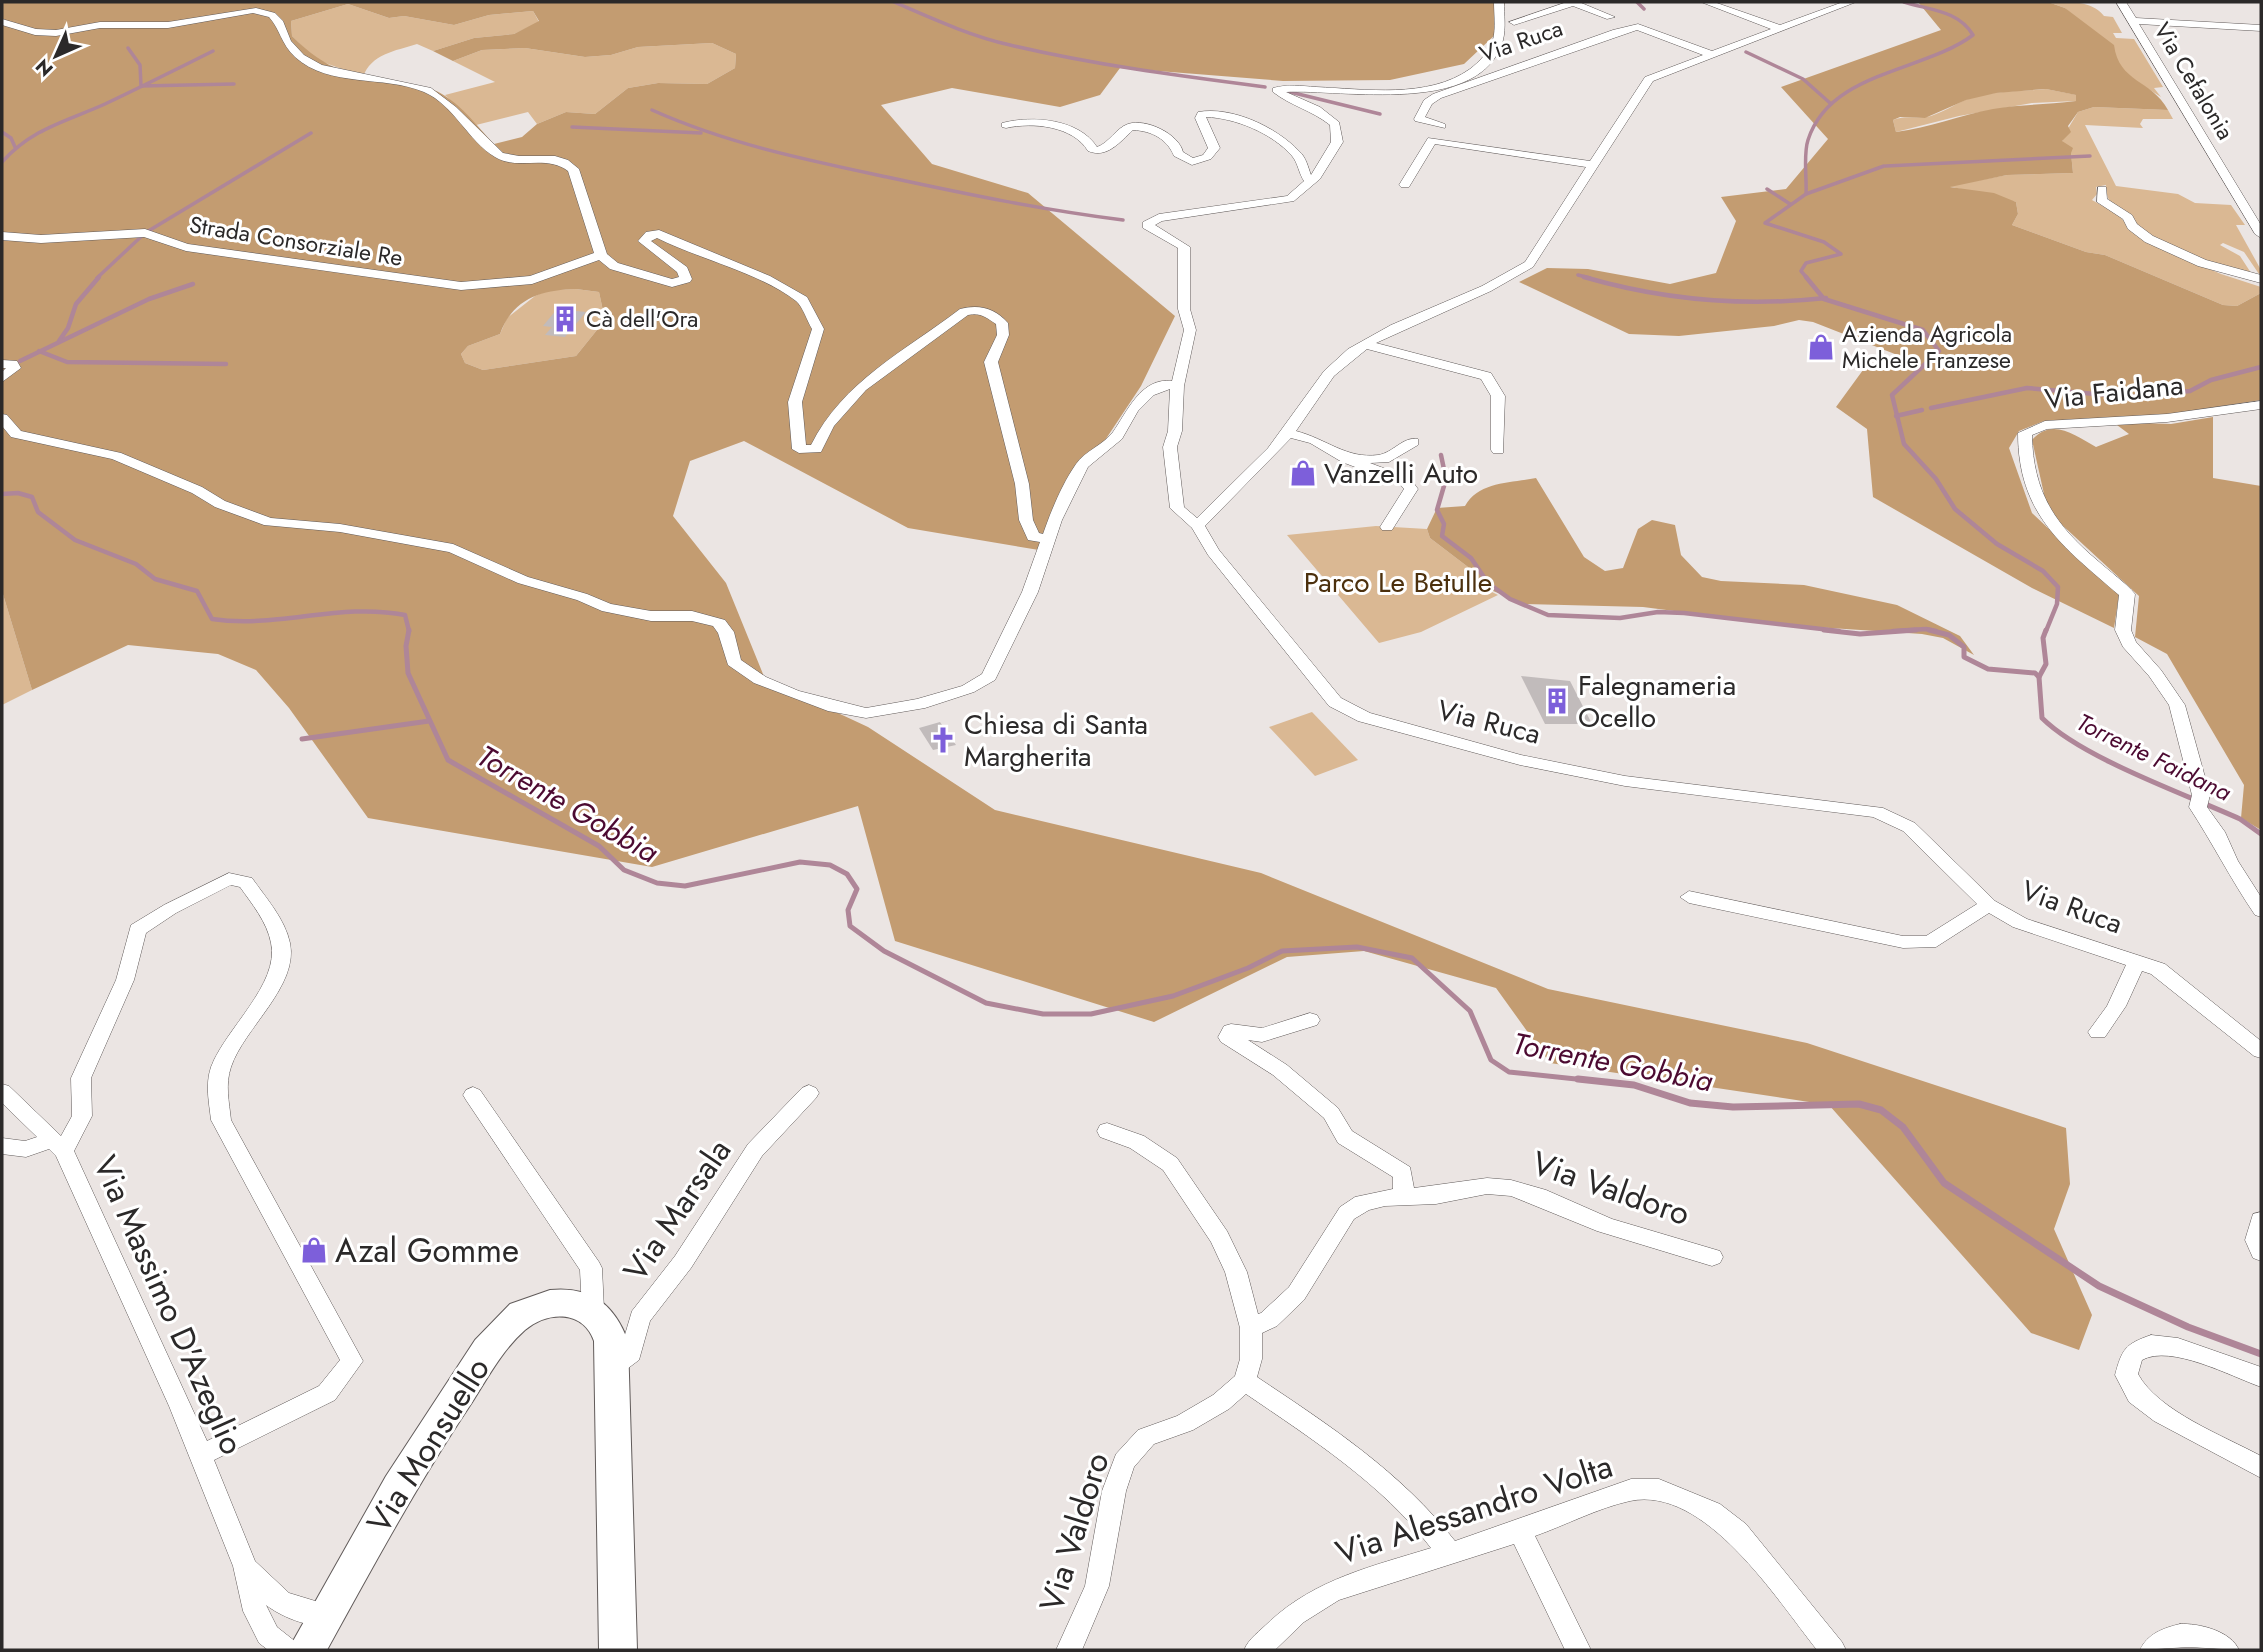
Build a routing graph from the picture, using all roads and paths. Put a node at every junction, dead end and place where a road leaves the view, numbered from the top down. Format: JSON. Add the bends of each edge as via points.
{"nodes":[{"id":1,"x":1499,"y":2,"type":"edge"},
{"id":2,"x":1563,"y":2,"type":"edge"},
{"id":3,"x":1595,"y":2,"type":"edge"},
{"id":4,"x":1706,"y":2,"type":"edge"},
{"id":5,"x":2121,"y":2,"type":"edge"},
{"id":6,"x":1845,"y":7,"type":"edge"},
{"id":7,"x":1517,"y":10,"type":"dead end"},
{"id":8,"x":1610,"y":17,"type":"junction"},
{"id":9,"x":2134,"y":21,"type":"junction"},
{"id":10,"x":2,"y":22,"type":"edge"},
{"id":11,"x":1514,"y":22,"type":"dead end"},
{"id":12,"x":1638,"y":27,"type":"junction"},
{"id":13,"x":2261,"y":28,"type":"edge"},
{"id":14,"x":1781,"y":29,"type":"junction"},
{"id":15,"x":1760,"y":37,"type":"junction"},
{"id":16,"x":1712,"y":54,"type":"junction"},
{"id":17,"x":1006,"y":125,"type":"dead end"},
{"id":18,"x":1441,"y":126,"type":"dead end"},
{"id":19,"x":1592,"y":165,"type":"junction"},
{"id":20,"x":1310,"y":181,"type":"junction"},
{"id":21,"x":1405,"y":185,"type":"dead end"},
{"id":22,"x":2102,"y":189,"type":"dead end"},
{"id":23,"x":2261,"y":234,"type":"edge"},
{"id":24,"x":2,"y":236,"type":"edge"},
{"id":25,"x":601,"y":255,"type":"junction"},
{"id":26,"x":2261,"y":279,"type":"edge"},
{"id":27,"x":1365,"y":344,"type":"junction"},
{"id":28,"x":2,"y":364,"type":"edge"},
{"id":29,"x":2,"y":378,"type":"edge"},
{"id":30,"x":1177,"y":386,"type":"junction"},
{"id":31,"x":2261,"y":405,"type":"edge"},
{"id":32,"x":2,"y":418,"type":"edge"},
{"id":33,"x":1287,"y":433,"type":"junction"},
{"id":34,"x":1413,"y":442,"type":"dead end"},
{"id":35,"x":1498,"y":450,"type":"dead end"},
{"id":36,"x":1347,"y":459,"type":"junction"},
{"id":37,"x":1198,"y":526,"type":"junction"},
{"id":38,"x":1387,"y":527,"type":"dead end"},
{"id":39,"x":1049,"y":539,"type":"junction"},
{"id":40,"x":1689,"y":897,"type":"dead end"},
{"id":41,"x":1989,"y":905,"type":"junction"},
{"id":42,"x":2261,"y":911,"type":"edge"},
{"id":43,"x":2138,"y":961,"type":"junction"},
{"id":44,"x":1310,"y":1020,"type":"dead end"},
{"id":45,"x":2098,"y":1032,"type":"dead end"},
{"id":46,"x":2261,"y":1051,"type":"edge"},
{"id":47,"x":2,"y":1091,"type":"edge"},
{"id":48,"x":809,"y":1093,"type":"dead end"},
{"id":49,"x":473,"y":1095,"type":"dead end"},
{"id":50,"x":1107,"y":1131,"type":"dead end"},
{"id":51,"x":57,"y":1145,"type":"junction"},
{"id":52,"x":2,"y":1146,"type":"edge"},
{"id":53,"x":1404,"y":1196,"type":"junction"},
{"id":54,"x":2261,"y":1220,"type":"edge"},
{"id":55,"x":2261,"y":1252,"type":"edge"},
{"id":56,"x":1712,"y":1257,"type":"dead end"},
{"id":57,"x":593,"y":1310,"type":"junction"},
{"id":58,"x":1251,"y":1328,"type":"junction"},
{"id":59,"x":611,"y":1368,"type":"junction"},
{"id":60,"x":2261,"y":1377,"type":"edge"},
{"id":61,"x":1245,"y":1381,"type":"junction"},
{"id":62,"x":201,"y":1455,"type":"junction"},
{"id":63,"x":2261,"y":1468,"type":"edge"},
{"id":64,"x":1520,"y":1531,"type":"junction"},
{"id":65,"x":1449,"y":1552,"type":"junction"},
{"id":66,"x":244,"y":1566,"type":"junction"},
{"id":67,"x":326,"y":1615,"type":"junction"},
{"id":68,"x":287,"y":1650,"type":"edge"},
{"id":69,"x":307,"y":1650,"type":"edge"},
{"id":70,"x":618,"y":1650,"type":"edge"},
{"id":71,"x":1069,"y":1650,"type":"edge"},
{"id":72,"x":1257,"y":1650,"type":"edge"},
{"id":73,"x":1578,"y":1650,"type":"edge"},
{"id":74,"x":1833,"y":1650,"type":"edge"},
{"id":75,"x":2153,"y":1650,"type":"edge"},
{"id":76,"x":2226,"y":1650,"type":"edge"}],
"edges":[{"from":1,"to":20,"type":"street","via":[[1498,43],[1480,70],[1465,79],[1412,90],[1277,90],[1335,124],[1337,142]]},
{"from":2,"to":7,"type":"street","via":[[1538,10]]},
{"from":3,"to":8,"type":"street"},
{"from":4,"to":14,"type":"street"},
{"from":5,"to":9,"type":"street"},
{"from":6,"to":14,"type":"street"},
{"from":6,"to":15,"type":"street","via":[[1778,36]]},
{"from":8,"to":11,"type":"street","via":[[1573,3]]},
{"from":8,"to":12,"type":"street"},
{"from":9,"to":13,"type":"street"},
{"from":9,"to":23,"type":"street","name":"Via Cefalonia"},
{"from":10,"to":25,"type":"street","via":[[56,33],[100,25],[168,25],[237,11],[271,15],[303,58],[347,76],[428,90],[510,160],[548,156],[565,162],[573,169]]},
{"from":12,"to":16,"type":"street"},
{"from":12,"to":18,"type":"street","name":"Via Ruca","via":[[1437,96],[1419,119]]},
{"from":14,"to":15,"type":"street"},
{"from":15,"to":16,"type":"street"},
{"from":16,"to":19,"type":"street","via":[[1649,79]]},
{"from":17,"to":20,"type":"street","via":[[1016,121],[1060,128],[1087,139],[1097,151],[1130,127],[1143,126],[1163,134],[1176,145],[1178,154],[1192,162],[1214,148],[1200,118],[1202,114],[1215,115],[1259,127],[1295,153]]},
{"from":19,"to":21,"type":"street","via":[[1432,140]]},
{"from":19,"to":27,"type":"street","via":[[1529,264]]},
{"from":20,"to":30,"type":"street","name":"Via Ruca","via":[[1290,199],[1159,218],[1147,225],[1184,247],[1184,309],[1190,330]]},
{"from":22,"to":26,"type":"street","via":[[2101,200],[2128,217],[2149,239],[2202,263]]},
{"from":24,"to":25,"type":"street","name":"Strada Consorziale Re","via":[[41,239],[145,233],[186,247],[461,286],[532,280]]},
{"from":25,"to":39,"type":"street","via":[[614,265],[672,283],[686,279],[683,270],[644,241],[659,234],[766,279],[803,300],[818,329],[795,402],[796,444],[808,452],[816,449],[832,416],[870,378],[964,312],[978,308],[991,314],[1002,323],[1003,335],[991,362],[1022,484],[1026,520],[1033,537]]},
{"from":27,"to":33,"type":"street","via":[[1330,369]]},
{"from":27,"to":35,"type":"street","via":[[1486,376],[1498,396]]},
{"from":28,"to":29,"type":"street","via":[[14,368]]},
{"from":30,"to":37,"type":"street","name":"Via Ruca","via":[[1170,447],[1172,478],[1181,514]]},
{"from":30,"to":39,"type":"street","via":[[1167,384],[1149,392],[1132,409],[1117,436],[1082,465]]},
{"from":31,"to":42,"type":"street","name":"Via Faidana","via":[[2167,418],[2045,425],[2025,433],[2033,492],[2042,513],[2127,594],[2123,630],[2177,705],[2199,801],[2229,862]]},
{"from":32,"to":39,"type":"street","via":[[16,434],[116,456],[269,522],[340,528],[453,548],[523,580],[607,608],[719,622],[734,662],[760,680],[834,707],[866,713],[919,704],[968,689],[989,677],[1030,592]]},
{"from":33,"to":36,"type":"street","via":[[1315,440]]},
{"from":33,"to":37,"type":"street"},
{"from":34,"to":36,"type":"street","via":[[1384,459]]},
{"from":36,"to":38,"type":"street","via":[[1405,481],[1411,489]]},
{"from":37,"to":41,"type":"street","name":"Via Ruca","via":[[1213,552],[1335,702],[1364,717],[1520,760],[1625,781],[1877,812],[1909,828]]},
{"from":40,"to":41,"type":"street","name":"Via Ruca","via":[[1903,942],[1929,943]]},
{"from":41,"to":43,"type":"street","name":"Via Ruca","via":[[2020,923]]},
{"from":43,"to":45,"type":"street","name":"Via Ruca","via":[[2124,985],[2116,1013]]},
{"from":43,"to":46,"type":"street","name":"Via Ruca","via":[[2180,983]]},
{"from":44,"to":53,"type":"street","via":[[1262,1035],[1231,1031],[1228,1037],[1280,1070],[1331,1113],[1345,1137],[1402,1173]]},
{"from":47,"to":51,"type":"street","name":"Via Massimo D'Azeglio"},
{"from":48,"to":59,"type":"street","name":"Via Marsala","via":[[755,1150],[683,1262],[640,1318],[631,1353]]},
{"from":49,"to":57,"type":"street","via":[[591,1268]]},
{"from":50,"to":58,"type":"street","via":[[1137,1142],[1170,1164],[1219,1237],[1236,1272]]},
{"from":51,"to":52,"type":"street"},
{"from":51,"to":62,"type":"street","name":"Via Massimo D'Azeglio","via":[[98,1221]]},
{"from":51,"to":62,"type":"street","via":[[82,1116],[81,1078],[125,980],[138,930],[229,879],[246,882],[268,914],[282,956],[270,986],[223,1058],[217,1083],[221,1120],[352,1361],[327,1393]]},
{"from":53,"to":56,"type":"street","name":"Via Valdoro","via":[[1495,1186],[1537,1194],[1604,1225]]},
{"from":53,"to":58,"type":"street","name":"Via Valdoro","via":[[1349,1210],[1311,1276],[1269,1322]]},
{"from":54,"to":55,"type":"street","via":[[2256,1240]]},
{"from":57,"to":59,"type":"main road","via":[[606,1324]]},
{"from":57,"to":67,"type":"main road","name":"Via Monsuello","via":[[580,1302],[548,1303],[523,1314],[496,1337],[412,1461]]},
{"from":58,"to":61,"type":"street"},
{"from":59,"to":70,"type":"main road"},
{"from":60,"to":63,"type":"street","via":[[2178,1347],[2151,1344],[2132,1354],[2126,1375],[2137,1395],[2162,1414]]},
{"from":61,"to":65,"type":"street","via":[[1379,1479],[1430,1524]]},
{"from":61,"to":71,"type":"street","name":"Via Valdoro","via":[[1185,1423],[1146,1437],[1124,1461],[1097,1586]]},
{"from":62,"to":66,"type":"street","name":"Via Massimo D'Azeglio"},
{"from":64,"to":65,"type":"street","name":"Via Alessandro Volta"},
{"from":64,"to":73,"type":"street"},
{"from":64,"to":74,"type":"street","name":"Via Alessandro Volta","via":[[1631,1490],[1659,1490],[1681,1497],[1712,1512],[1737,1532]]},
{"from":65,"to":72,"type":"street","name":"Via Alessandro Volta","via":[[1332,1591],[1295,1614]]},
{"from":66,"to":67,"type":"street","name":"Via Massimo D'Azeglio","via":[[273,1599]]},
{"from":66,"to":68,"type":"street","name":"Via Massimo D'Azeglio","via":[[252,1603],[268,1635]]},
{"from":67,"to":69,"type":"main road","name":"Via Monsuello"},
{"from":75,"to":76,"type":"street","via":[[2163,1640],[2183,1633],[2209,1639]]}]}
